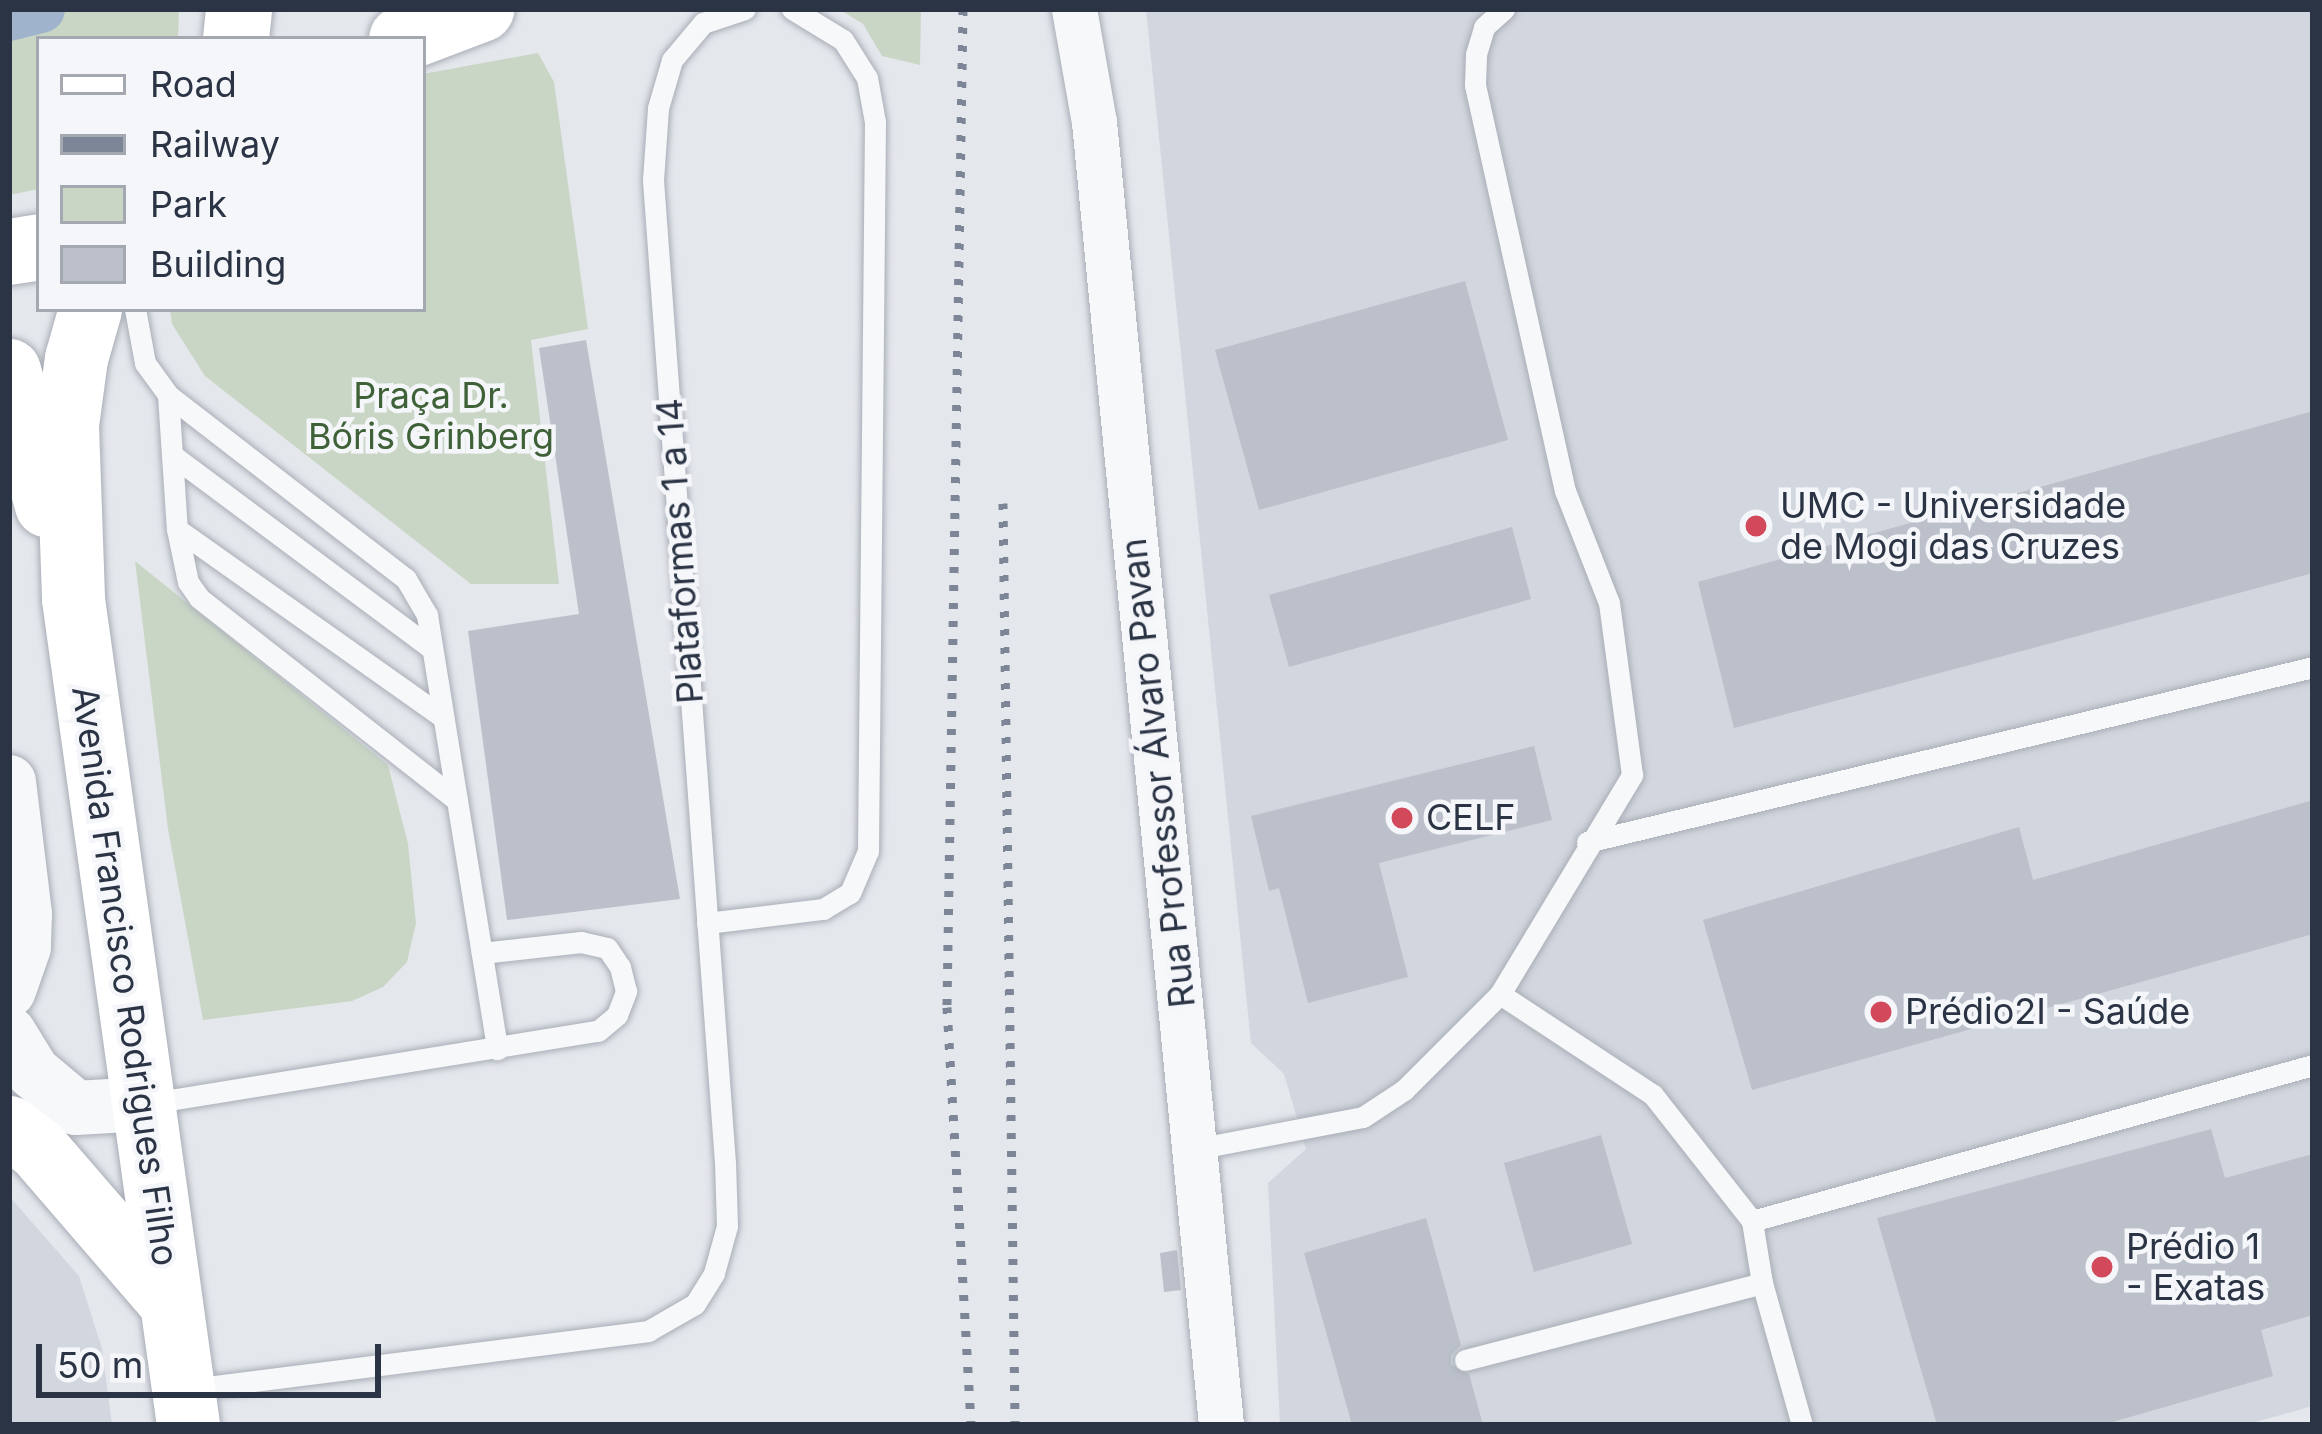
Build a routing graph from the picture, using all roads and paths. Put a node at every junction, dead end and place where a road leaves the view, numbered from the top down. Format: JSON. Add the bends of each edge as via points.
{"nodes":[{"id":1,"x":481,"y":9,"type":"edge"},
{"id":2,"x":745,"y":9,"type":"edge"},
{"id":3,"x":793,"y":9,"type":"edge"},
{"id":4,"x":1074,"y":9,"type":"edge"},
{"id":5,"x":1099,"y":9,"type":"edge"},
{"id":6,"x":1504,"y":9,"type":"edge"},
{"id":7,"x":410,"y":36,"type":"edge"},
{"id":8,"x":1094,"y":122,"type":"junction"},
{"id":9,"x":89,"y":312,"type":"edge"},
{"id":10,"x":136,"y":312,"type":"edge"},
{"id":11,"x":9,"y":370,"type":"edge"},
{"id":12,"x":168,"y":395,"type":"junction"},
{"id":13,"x":172,"y":455,"type":"junction"},
{"id":14,"x":177,"y":529,"type":"junction"},
{"id":15,"x":73,"y":599,"type":"junction"},
{"id":16,"x":432,"y":649,"type":"junction"},
{"id":17,"x":2313,"y":667,"type":"edge"},
{"id":18,"x":443,"y":717,"type":"junction"},
{"id":19,"x":9,"y":782,"type":"edge"},
{"id":20,"x":457,"y":800,"type":"junction"},
{"id":21,"x":1587,"y":842,"type":"junction"},
{"id":22,"x":706,"y":923,"type":"junction"},
{"id":23,"x":482,"y":953,"type":"junction"},
{"id":24,"x":9,"y":990,"type":"edge"},
{"id":25,"x":1500,"y":994,"type":"junction"},
{"id":26,"x":9,"y":1033,"type":"edge"},
{"id":27,"x":497,"y":1049,"type":"junction"},
{"id":28,"x":2313,"y":1065,"type":"edge"},
{"id":29,"x":144,"y":1104,"type":"junction"},
{"id":30,"x":9,"y":1108,"type":"edge"},
{"id":31,"x":76,"y":1108,"type":"junction"},
{"id":32,"x":9,"y":1127,"type":"edge"},
{"id":33,"x":1195,"y":1149,"type":"junction"},
{"id":34,"x":1752,"y":1221,"type":"junction"},
{"id":35,"x":1762,"y":1283,"type":"junction"},
{"id":36,"x":171,"y":1303,"type":"junction"},
{"id":37,"x":1465,"y":1360,"type":"dead end"},
{"id":38,"x":186,"y":1407,"type":"edge"},
{"id":39,"x":1221,"y":1425,"type":"edge"},
{"id":40,"x":1802,"y":1425,"type":"edge"}],
"edges":[{"from":1,"to":7,"type":"main road"},
{"from":2,"to":22,"type":"lane","name":"Plataformas 1 a 14","via":[[703,23],[672,60],[658,108],[653,179]]},
{"from":3,"to":22,"type":"lane","via":[[843,40],[866,78],[874,122],[868,851],[850,893],[823,909]]},
{"from":4,"to":8,"type":"street","name":"Rua Professor Álvaro Pavan"},
{"from":5,"to":8,"type":"street","name":"Rua Professor Álvaro Pavan"},
{"from":6,"to":21,"type":"lane","via":[[1484,27],[1475,85],[1565,491],[1609,603],[1632,775]]},
{"from":8,"to":33,"type":"street","name":"Rua Professor Álvaro Pavan"},
{"from":9,"to":15,"type":"main road","name":"Avenida Francisco Rodrigues Filho","via":[[67,425]]},
{"from":10,"to":12,"type":"lane","via":[[145,363]]},
{"from":11,"to":15,"type":"main road","name":"Avenida Francisco Rodrigues Filho"},
{"from":12,"to":13,"type":"lane"},
{"from":12,"to":16,"type":"lane","via":[[406,579],[427,615]]},
{"from":13,"to":14,"type":"lane"},
{"from":13,"to":16,"type":"lane"},
{"from":14,"to":18,"type":"lane"},
{"from":14,"to":20,"type":"lane","via":[[199,598]]},
{"from":15,"to":29,"type":"main road","name":"Avenida Francisco Rodrigues Filho"},
{"from":16,"to":18,"type":"lane"},
{"from":17,"to":21,"type":"lane"},
{"from":18,"to":20,"type":"lane"},
{"from":19,"to":24,"type":"street","via":[[25,914]]},
{"from":20,"to":23,"type":"lane"},
{"from":21,"to":25,"type":"lane"},
{"from":22,"to":38,"type":"lane","name":"Plataformas 1 a 14","via":[[727,1226],[695,1304],[648,1330]]},
{"from":23,"to":27,"type":"lane"},
{"from":23,"to":27,"type":"lane","via":[[581,942],[607,948],[626,991],[617,1015],[598,1031]]},
{"from":25,"to":33,"type":"lane","via":[[1404,1090],[1363,1117]]},
{"from":25,"to":34,"type":"lane","via":[[1653,1095]]},
{"from":26,"to":31,"type":"street","via":[[33,1072]]},
{"from":27,"to":29,"type":"lane"},
{"from":28,"to":34,"type":"lane"},
{"from":29,"to":31,"type":"street"},
{"from":29,"to":36,"type":"main road","name":"Avenida Francisco Rodrigues Filho"},
{"from":30,"to":31,"type":"street"},
{"from":32,"to":36,"type":"main road","via":[[38,1149]]},
{"from":33,"to":39,"type":"street","name":"Rua Professor Álvaro Pavan"},
{"from":34,"to":35,"type":"lane"},
{"from":35,"to":37,"type":"lane"},
{"from":35,"to":40,"type":"lane"},
{"from":36,"to":38,"type":"main road","name":"Avenida Francisco Rodrigues Filho"}]}
